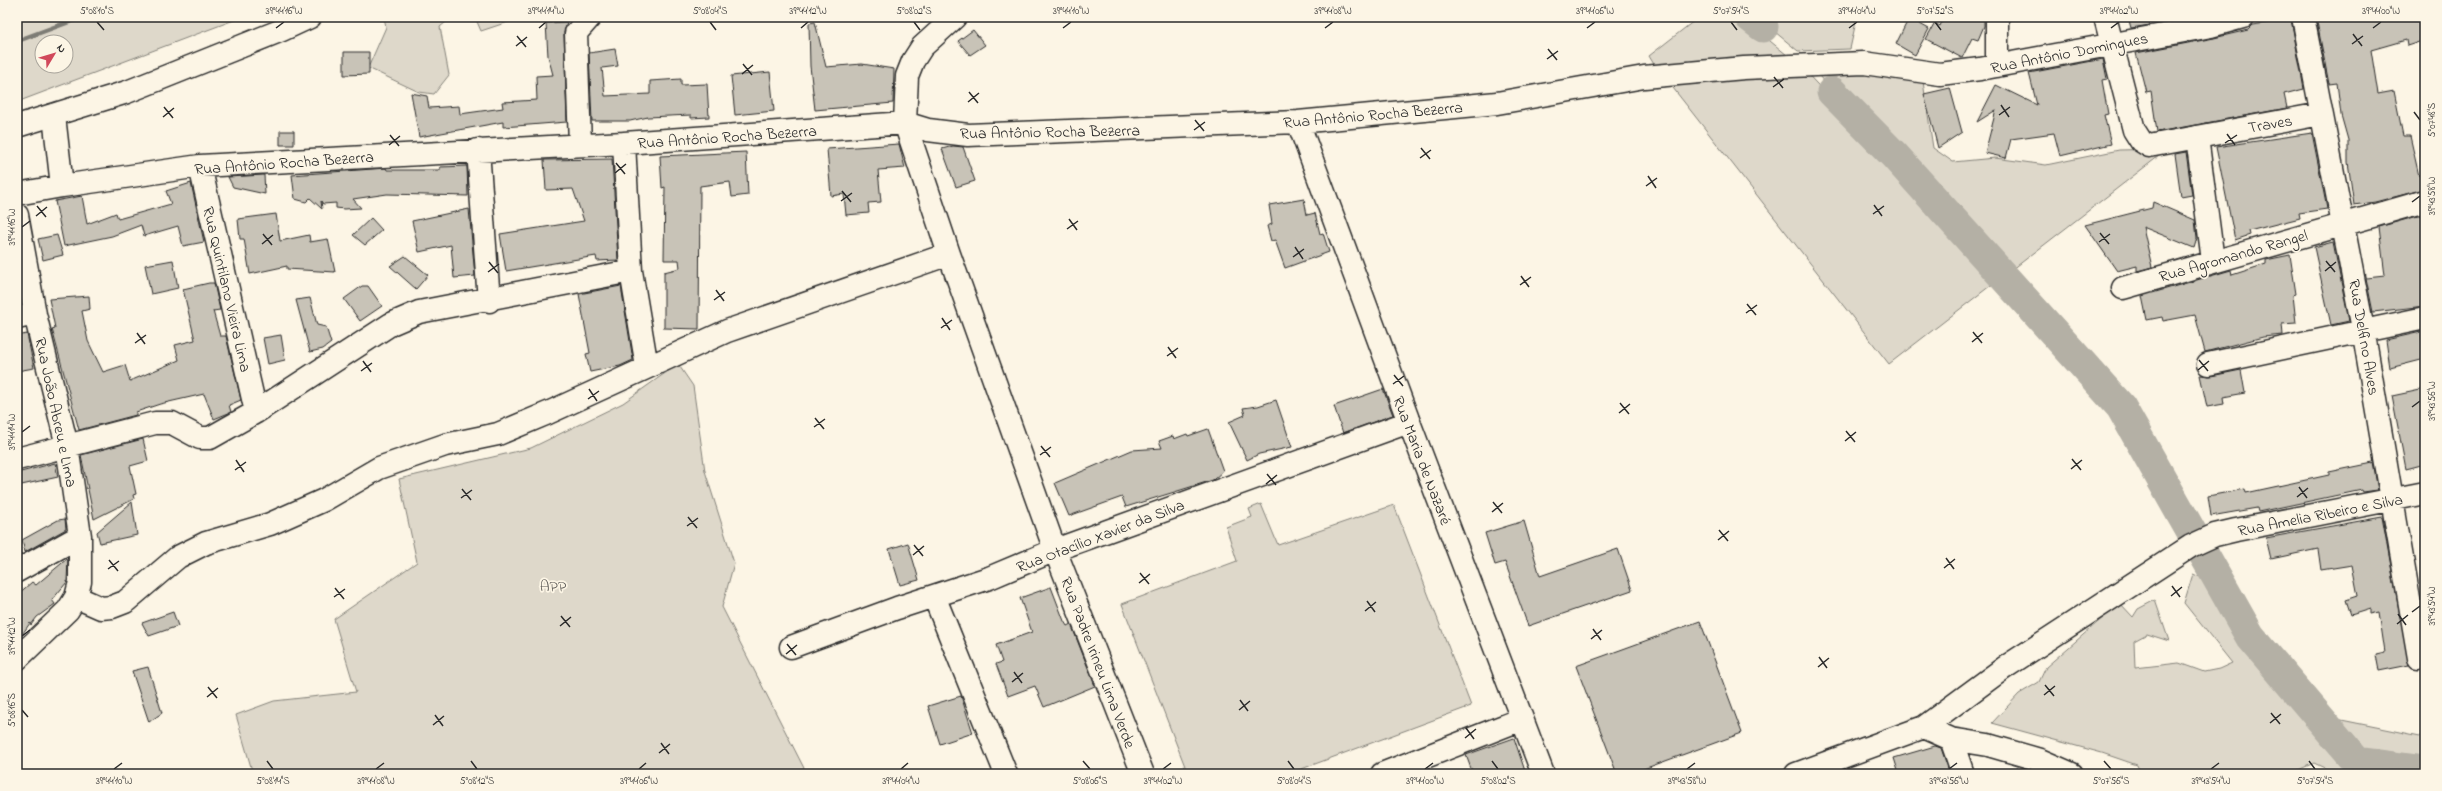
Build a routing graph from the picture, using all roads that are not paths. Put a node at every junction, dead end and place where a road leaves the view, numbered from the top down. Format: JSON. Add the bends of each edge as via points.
{"nodes":[{"id":1,"x":310,"y":17,"type":"edge"},
{"id":2,"x":590,"y":17,"type":"edge"},
{"id":3,"x":955,"y":17,"type":"edge"},
{"id":4,"x":1997,"y":17,"type":"edge"},
{"id":5,"x":2105,"y":17,"type":"edge"},
{"id":6,"x":2243,"y":17,"type":"edge"},
{"id":7,"x":2303,"y":17,"type":"edge"},
{"id":8,"x":2113,"y":44,"type":"junction"},
{"id":9,"x":1997,"y":66,"type":"junction"},
{"id":10,"x":1940,"y":74,"type":"joint"},
{"id":11,"x":2321,"y":114,"type":"junction"},
{"id":12,"x":54,"y":116,"type":"junction"},
{"id":13,"x":1298,"y":122,"type":"junction"},
{"id":14,"x":905,"y":123,"type":"junction"},
{"id":15,"x":17,"y":126,"type":"edge"},
{"id":16,"x":2197,"y":137,"type":"junction"},
{"id":17,"x":624,"y":143,"type":"junction"},
{"id":18,"x":580,"y":144,"type":"junction"},
{"id":19,"x":478,"y":150,"type":"junction"},
{"id":20,"x":200,"y":166,"type":"junction"},
{"id":21,"x":62,"y":186,"type":"junction"},
{"id":22,"x":17,"y":194,"type":"edge"},
{"id":23,"x":2425,"y":201,"type":"edge"},
{"id":24,"x":17,"y":215,"type":"edge"},
{"id":25,"x":2343,"y":223,"type":"junction"},
{"id":26,"x":949,"y":254,"type":"junction"},
{"id":27,"x":2213,"y":261,"type":"junction"},
{"id":28,"x":631,"y":272,"type":"junction"},
{"id":29,"x":2123,"y":288,"type":"dead end"},
{"id":30,"x":489,"y":300,"type":"junction"},
{"id":31,"x":26,"y":316,"type":"edge"},
{"id":32,"x":2425,"y":318,"type":"edge"},
{"id":33,"x":2364,"y":329,"type":"junction"},
{"id":34,"x":2208,"y":364,"type":"dead end"},
{"id":35,"x":647,"y":367,"type":"junction"},
{"id":36,"x":256,"y":412,"type":"junction"},
{"id":37,"x":1409,"y":422,"type":"junction"},
{"id":38,"x":67,"y":446,"type":"junction"},
{"id":39,"x":17,"y":458,"type":"edge"},
{"id":40,"x":2425,"y":493,"type":"edge"},
{"id":41,"x":2394,"y":499,"type":"junction"},
{"id":42,"x":80,"y":536,"type":"junction"},
{"id":43,"x":1055,"y":550,"type":"junction"},
{"id":44,"x":17,"y":571,"type":"edge"},
{"id":45,"x":934,"y":596,"type":"junction"},
{"id":46,"x":76,"y":597,"type":"junction"},
{"id":47,"x":790,"y":647,"type":"dead end"},
{"id":48,"x":2419,"y":658,"type":"dead end"},
{"id":49,"x":17,"y":659,"type":"edge"},
{"id":50,"x":1522,"y":719,"type":"junction"},
{"id":51,"x":1924,"y":728,"type":"junction"},
{"id":52,"x":1951,"y":738,"type":"junction"},
{"id":53,"x":1820,"y":770,"type":"edge"},
{"id":54,"x":1006,"y":774,"type":"edge"},
{"id":55,"x":1143,"y":774,"type":"edge"},
{"id":56,"x":1382,"y":774,"type":"edge"},
{"id":57,"x":1543,"y":774,"type":"edge"},
{"id":58,"x":1796,"y":774,"type":"edge"},
{"id":59,"x":1963,"y":774,"type":"edge"},
{"id":60,"x":2072,"y":774,"type":"edge"}],
"edges":[{"from":1,"to":12,"type":"main road","via":[[127,92]]},
{"from":2,"to":18,"type":"main road","via":[[576,33]]},
{"from":3,"to":14,"type":"main road","via":[[922,47],[913,61],[907,76]]},
{"from":4,"to":9,"type":"main road"},
{"from":5,"to":8,"type":"main road"},
{"from":6,"to":8,"type":"main road","name":"Rua Antônio Domingues","via":[[2211,26]]},
{"from":7,"to":11,"type":"main road","name":"Rua Delfino Alves"},
{"from":8,"to":9,"type":"main road","name":"Rua Antônio Domingues"},
{"from":8,"to":16,"type":"main road","name":"Traves","via":[[2134,130],[2141,141],[2149,146]]},
{"from":9,"to":10,"type":"main road","name":"Rua Antônio Domingues"},
{"from":10,"to":13,"type":"main road","name":"Rua Antônio Rocha Bezerra","via":[[1864,63],[1744,68],[1644,77],[1497,103]]},
{"from":11,"to":16,"type":"main road","name":"Traves"},
{"from":11,"to":25,"type":"main road","name":"Rua Delfino Alves"},
{"from":12,"to":15,"type":"main road"},
{"from":12,"to":21,"type":"main road"},
{"from":13,"to":14,"type":"main road","name":"Rua Antônio Rocha Bezerra","via":[[968,134],[928,130]]},
{"from":13,"to":37,"type":"main road","name":"Rua Maria de Nazaré"},
{"from":14,"to":17,"type":"main road","name":"Rua Antônio Rocha Bezerra"},
{"from":14,"to":26,"type":"main road","name":"Rua Padre Irineu Lima Verde"},
{"from":16,"to":27,"type":"main road"},
{"from":17,"to":18,"type":"main road","name":"Rua Antônio Rocha Bezerra"},
{"from":17,"to":28,"type":"main road"},
{"from":18,"to":19,"type":"main road","name":"Rua Antônio Rocha Bezerra"},
{"from":19,"to":20,"type":"main road","name":"Rua Antônio Rocha Bezerra"},
{"from":19,"to":30,"type":"main road"},
{"from":20,"to":21,"type":"main road","name":"Rua Antônio Rocha Bezerra"},
{"from":20,"to":36,"type":"main road","name":"Rua Quintilano Vieira Lima"},
{"from":21,"to":22,"type":"main road","name":"Rua Antônio Rocha Bezerra"},
{"from":23,"to":25,"type":"main road","name":"Rua Agromando Rangel"},
{"from":24,"to":31,"type":"main road","name":"Rua João Abreu e LIma"},
{"from":25,"to":27,"type":"main road","name":"Rua Agromando Rangel"},
{"from":25,"to":33,"type":"main road","name":"Rua Delfino Alves"},
{"from":26,"to":35,"type":"main road","via":[[727,331]]},
{"from":26,"to":43,"type":"main road","name":"Rua Padre Irineu Lima Verde"},
{"from":27,"to":29,"type":"main road","name":"Rua Agromando Rangel"},
{"from":28,"to":30,"type":"main road"},
{"from":28,"to":35,"type":"main road"},
{"from":30,"to":36,"type":"main road","via":[[419,312],[390,324]]},
{"from":31,"to":38,"type":"main road","name":"Rua João Abreu e LIma"},
{"from":32,"to":33,"type":"main road"},
{"from":33,"to":34,"type":"main road"},
{"from":33,"to":41,"type":"main road","name":"Rua Delfino Alves"},
{"from":35,"to":46,"type":"main road","via":[[498,434],[445,445],[379,468],[324,500],[270,524],[206,543],[178,557],[125,602],[101,608]]},
{"from":36,"to":38,"type":"main road","via":[[210,438],[200,438],[172,423],[155,423]]},
{"from":37,"to":43,"type":"main road","name":"Rua Otacílio Xavier da Silva"},
{"from":37,"to":50,"type":"main road","name":"Rua Maria de Nazaré"},
{"from":38,"to":39,"type":"main road"},
{"from":38,"to":42,"type":"main road","name":"Rua João Abreu e LIma"},
{"from":40,"to":41,"type":"main road","name":"Rua Amelia Ribeiro e Silva"},
{"from":41,"to":48,"type":"main road","name":"Rua Delfino Alves"},
{"from":41,"to":51,"type":"main road","name":"Rua Amelia Ribeiro e Silva","via":[[2215,535],[2191,546],[2004,668]]},
{"from":42,"to":44,"type":"main road"},
{"from":42,"to":46,"type":"main road","name":"Rua João Abreu e LIma","via":[[80,582]]},
{"from":43,"to":45,"type":"main road","name":"Rua Otacílio Xavier da Silva","via":[[989,578]]},
{"from":43,"to":55,"type":"main road","name":"Rua Padre Irineu Lima Verde"},
{"from":45,"to":47,"type":"main road","name":"Rua Otacílio Xavier da Silva"},
{"from":45,"to":54,"type":"main road"},
{"from":46,"to":49,"type":"main road","name":"Rua João Abreu e LIma","via":[[68,610]]},
{"from":50,"to":56,"type":"main road"},
{"from":50,"to":57,"type":"main road","name":"Rua Maria de Nazaré"},
{"from":51,"to":52,"type":"main road"},
{"from":51,"to":53,"type":"main road","name":"Rua Amelia Ribeiro e Silva"},
{"from":52,"to":59,"type":"main road"},
{"from":52,"to":60,"type":"main road","via":[[1988,745],[2040,760]]},
{"from":53,"to":58,"type":"main road","name":"Rua Amelia Ribeiro e Silva"}]}
